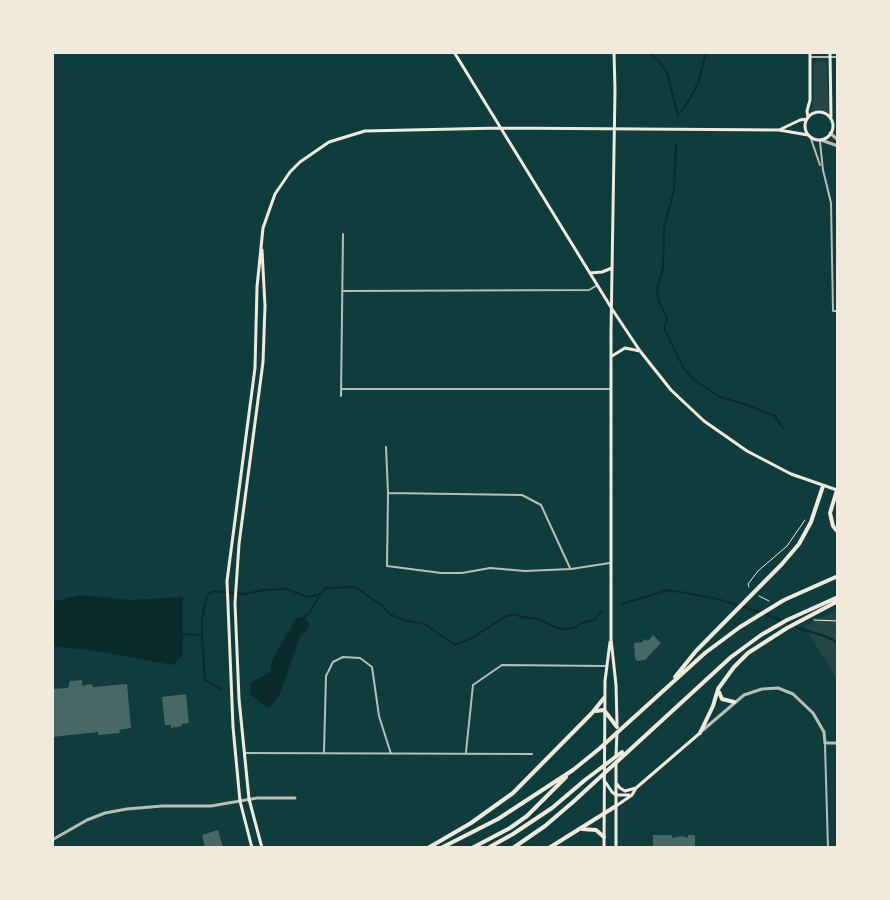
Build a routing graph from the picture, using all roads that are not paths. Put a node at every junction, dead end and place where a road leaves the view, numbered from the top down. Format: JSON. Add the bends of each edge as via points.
{"nodes":[{"id":1,"x":454,"y":52,"type":"edge"},
{"id":2,"x":614,"y":52,"type":"edge"},
{"id":3,"x":810,"y":54,"type":"edge"},
{"id":4,"x":830,"y":54,"type":"edge"},
{"id":5,"x":838,"y":57,"type":"edge"},
{"id":6,"x":807,"y":118,"type":"junction"},
{"id":7,"x":831,"y":121,"type":"junction"},
{"id":8,"x":500,"y":128,"type":"junction"},
{"id":9,"x":615,"y":129,"type":"junction"},
{"id":10,"x":779,"y":130,"type":"junction"},
{"id":11,"x":830,"y":133,"type":"junction"},
{"id":12,"x":809,"y":136,"type":"junction"},
{"id":13,"x":821,"y":140,"type":"junction"},
{"id":14,"x":838,"y":143,"type":"edge"},
{"id":15,"x":823,"y":170,"type":"junction"},
{"id":16,"x":832,"y":227,"type":"junction"},
{"id":17,"x":838,"y":228,"type":"edge"},
{"id":18,"x":343,"y":234,"type":"dead end"},
{"id":19,"x":262,"y":238,"type":"junction"},
{"id":20,"x":612,"y":268,"type":"junction"},
{"id":21,"x":590,"y":273,"type":"junction"},
{"id":22,"x":597,"y":285,"type":"junction"},
{"id":23,"x":343,"y":291,"type":"junction"},
{"id":24,"x":612,"y":309,"type":"junction"},
{"id":25,"x":838,"y":311,"type":"edge"},
{"id":26,"x":640,"y":351,"type":"junction"},
{"id":27,"x":612,"y":356,"type":"junction"},
{"id":28,"x":341,"y":389,"type":"junction"},
{"id":29,"x":612,"y":389,"type":"junction"},
{"id":30,"x":341,"y":396,"type":"dead end"},
{"id":31,"x":251,"y":405,"type":"junction"},
{"id":32,"x":258,"y":406,"type":"junction"},
{"id":33,"x":386,"y":447,"type":"dead end"},
{"id":34,"x":823,"y":486,"type":"junction"},
{"id":35,"x":837,"y":490,"type":"edge"},
{"id":36,"x":238,"y":493,"type":"junction"},
{"id":37,"x":388,"y":493,"type":"junction"},
{"id":38,"x":246,"y":494,"type":"junction"},
{"id":39,"x":838,"y":532,"type":"edge"},
{"id":40,"x":231,"y":544,"type":"junction"},
{"id":41,"x":239,"y":544,"type":"junction"},
{"id":42,"x":611,"y":563,"type":"junction"},
{"id":43,"x":571,"y":569,"type":"junction"},
{"id":44,"x":838,"y":576,"type":"edge"},
{"id":45,"x":838,"y":599,"type":"edge"},
{"id":46,"x":611,"y":639,"type":"junction"},
{"id":47,"x":606,"y":666,"type":"junction"},
{"id":48,"x":666,"y":689,"type":"junction"},
{"id":49,"x":718,"y":689,"type":"junction"},
{"id":50,"x":604,"y":698,"type":"junction"},
{"id":51,"x":734,"y":702,"type":"junction"},
{"id":52,"x":604,"y":710,"type":"junction"},
{"id":53,"x":592,"y":713,"type":"junction"},
{"id":54,"x":616,"y":722,"type":"junction"},
{"id":55,"x":242,"y":726,"type":"junction"},
{"id":56,"x":233,"y":727,"type":"junction"},
{"id":57,"x":700,"y":733,"type":"junction"},
{"id":58,"x":640,"y":740,"type":"junction"},
{"id":59,"x":825,"y":743,"type":"junction"},
{"id":60,"x":838,"y":743,"type":"edge"},
{"id":61,"x":245,"y":753,"type":"junction"},
{"id":62,"x":324,"y":753,"type":"junction"},
{"id":63,"x":391,"y":754,"type":"junction"},
{"id":64,"x":466,"y":754,"type":"junction"},
{"id":65,"x":532,"y":754,"type":"dead end"},
{"id":66,"x":573,"y":770,"type":"junction"},
{"id":67,"x":605,"y":783,"type":"junction"},
{"id":68,"x":616,"y":783,"type":"junction"},
{"id":69,"x":636,"y":788,"type":"junction"},
{"id":70,"x":616,"y":795,"type":"junction"},
{"id":71,"x":632,"y":795,"type":"junction"},
{"id":72,"x":295,"y":798,"type":"dead end"},
{"id":73,"x":249,"y":799,"type":"junction"},
{"id":74,"x":240,"y":801,"type":"junction"},
{"id":75,"x":616,"y":806,"type":"junction"},
{"id":76,"x":604,"y":814,"type":"junction"},
{"id":77,"x":580,"y":829,"type":"junction"},
{"id":78,"x":604,"y":837,"type":"junction"},
{"id":79,"x":52,"y":840,"type":"edge"},
{"id":80,"x":252,"y":848,"type":"edge"},
{"id":81,"x":262,"y":848,"type":"edge"},
{"id":82,"x":428,"y":848,"type":"edge"},
{"id":83,"x":441,"y":848,"type":"edge"},
{"id":84,"x":472,"y":848,"type":"edge"},
{"id":85,"x":488,"y":848,"type":"edge"},
{"id":86,"x":513,"y":848,"type":"edge"},
{"id":87,"x":549,"y":848,"type":"edge"},
{"id":88,"x":604,"y":848,"type":"edge"},
{"id":89,"x":616,"y":848,"type":"edge"},
{"id":90,"x":828,"y":848,"type":"edge"}],
"edges":[{"from":1,"to":8,"type":"main road"},
{"from":2,"to":9,"type":"main road"},
{"from":3,"to":4,"type":"street"},
{"from":3,"to":6,"type":"main road"},
{"from":4,"to":5,"type":"street"},
{"from":4,"to":7,"type":"main road"},
{"from":6,"to":7,"type":"main road","via":[[820,112]]},
{"from":6,"to":10,"type":"main road"},
{"from":6,"to":12,"type":"main road"},
{"from":7,"to":11,"type":"main road"},
{"from":8,"to":9,"type":"main road"},
{"from":8,"to":19,"type":"main road","via":[[365,131],[329,142],[282,183],[269,206]]},
{"from":8,"to":21,"type":"main road"},
{"from":9,"to":10,"type":"main road"},
{"from":9,"to":20,"type":"main road"},
{"from":10,"to":12,"type":"main road"},
{"from":11,"to":13,"type":"main road"},
{"from":11,"to":14,"type":"street"},
{"from":12,"to":13,"type":"main road"},
{"from":12,"to":15,"type":"street"},
{"from":13,"to":14,"type":"street"},
{"from":13,"to":15,"type":"street"},
{"from":15,"to":16,"type":"street"},
{"from":16,"to":17,"type":"street"},
{"from":16,"to":25,"type":"street","via":[[833,311]]},
{"from":18,"to":23,"type":"street"},
{"from":19,"to":31,"type":"main road"},
{"from":19,"to":32,"type":"main road","via":[[264,340]]},
{"from":20,"to":21,"type":"main road"},
{"from":20,"to":24,"type":"main road"},
{"from":21,"to":22,"type":"main road"},
{"from":22,"to":23,"type":"street","via":[[589,290]]},
{"from":22,"to":24,"type":"main road"},
{"from":23,"to":28,"type":"street"},
{"from":24,"to":26,"type":"main road"},
{"from":24,"to":27,"type":"main road"},
{"from":26,"to":27,"type":"main road","via":[[625,348]]},
{"from":26,"to":34,"type":"main road","via":[[680,399],[724,435],[768,463]]},
{"from":27,"to":29,"type":"main road"},
{"from":28,"to":29,"type":"street"},
{"from":28,"to":30,"type":"street"},
{"from":29,"to":42,"type":"main road"},
{"from":31,"to":32,"type":"main road"},
{"from":31,"to":36,"type":"main road"},
{"from":32,"to":38,"type":"main road"},
{"from":33,"to":37,"type":"street"},
{"from":34,"to":35,"type":"main road"},
{"from":34,"to":48,"type":"highway","via":[[799,544]]},
{"from":35,"to":39,"type":"highway","via":[[830,513]]},
{"from":36,"to":38,"type":"main road"},
{"from":36,"to":40,"type":"main road"},
{"from":37,"to":43,"type":"street","via":[[522,495],[541,505]]},
{"from":37,"to":43,"type":"street","via":[[387,566],[441,573]]},
{"from":38,"to":41,"type":"main road"},
{"from":40,"to":41,"type":"main road"},
{"from":40,"to":56,"type":"main road","via":[[227,602]]},
{"from":41,"to":55,"type":"main road","via":[[235,603]]},
{"from":42,"to":43,"type":"street"},
{"from":42,"to":46,"type":"main road"},
{"from":44,"to":48,"type":"highway","via":[[740,627]]},
{"from":45,"to":49,"type":"highway","via":[[765,642],[734,667]]},
{"from":45,"to":58,"type":"highway","via":[[761,635]]},
{"from":46,"to":47,"type":"main road"},
{"from":46,"to":54,"type":"main road"},
{"from":47,"to":50,"type":"main road"},
{"from":47,"to":64,"type":"street","via":[[502,665],[473,685]]},
{"from":48,"to":66,"type":"highway"},
{"from":49,"to":51,"type":"highway","via":[[722,699]]},
{"from":49,"to":57,"type":"highway"},
{"from":50,"to":52,"type":"main road"},
{"from":50,"to":53,"type":"highway"},
{"from":51,"to":57,"type":"street"},
{"from":51,"to":59,"type":"street","via":[[762,689],[788,691],[816,717]]},
{"from":52,"to":53,"type":"highway"},
{"from":52,"to":54,"type":"highway"},
{"from":52,"to":67,"type":"main road"},
{"from":53,"to":82,"type":"highway","via":[[513,793]]},
{"from":54,"to":68,"type":"main road"},
{"from":55,"to":56,"type":"main road"},
{"from":55,"to":61,"type":"main road"},
{"from":56,"to":74,"type":"main road"},
{"from":57,"to":69,"type":"main road"},
{"from":58,"to":85,"type":"highway","via":[[552,808]]},
{"from":58,"to":86,"type":"highway"},
{"from":59,"to":60,"type":"street"},
{"from":59,"to":90,"type":"street"},
{"from":61,"to":62,"type":"street"},
{"from":61,"to":73,"type":"main road"},
{"from":62,"to":63,"type":"street"},
{"from":62,"to":63,"type":"street","via":[[326,676],[333,662],[343,657],[360,658],[372,667]]},
{"from":63,"to":64,"type":"street"},
{"from":64,"to":65,"type":"street"},
{"from":66,"to":83,"type":"highway","via":[[498,819]]},
{"from":66,"to":84,"type":"highway","via":[[538,808]]},
{"from":67,"to":70,"type":"main road"},
{"from":67,"to":76,"type":"main road"},
{"from":68,"to":69,"type":"main road","via":[[624,790]]},
{"from":68,"to":70,"type":"main road"},
{"from":69,"to":71,"type":"main road"},
{"from":70,"to":71,"type":"main road"},
{"from":70,"to":75,"type":"main road"},
{"from":71,"to":75,"type":"main road"},
{"from":72,"to":73,"type":"street"},
{"from":73,"to":74,"type":"street"},
{"from":73,"to":81,"type":"main road"},
{"from":74,"to":79,"type":"street","via":[[116,811]]},
{"from":74,"to":80,"type":"main road"},
{"from":75,"to":76,"type":"highway"},
{"from":75,"to":89,"type":"main road"},
{"from":76,"to":77,"type":"highway"},
{"from":76,"to":78,"type":"main road"},
{"from":77,"to":78,"type":"highway","via":[[596,830]]},
{"from":77,"to":87,"type":"highway"},
{"from":78,"to":88,"type":"main road"}]}
